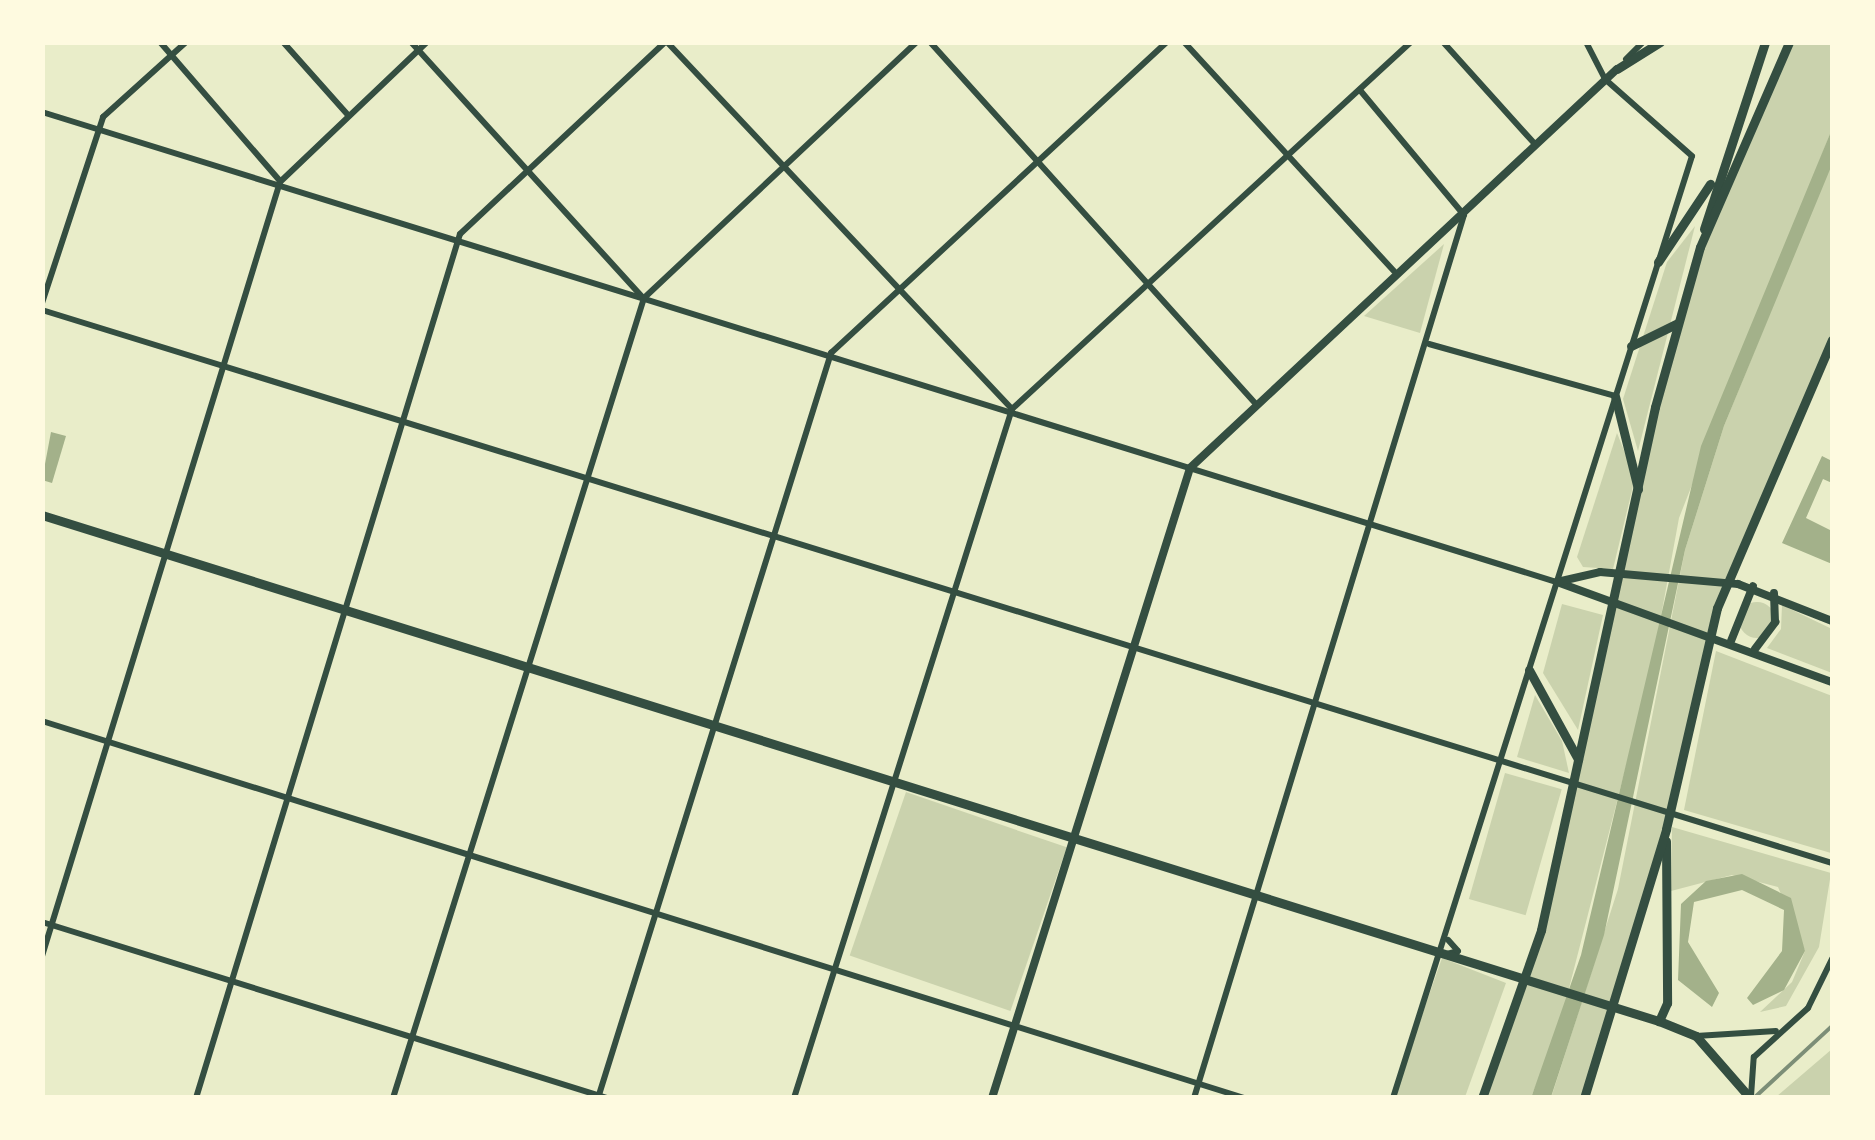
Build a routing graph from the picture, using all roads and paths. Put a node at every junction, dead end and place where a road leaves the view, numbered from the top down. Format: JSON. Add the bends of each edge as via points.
{"nodes":[{"id":1,"x":160,"y":42,"type":"edge"},
{"id":2,"x":186,"y":42,"type":"edge"},
{"id":3,"x":282,"y":42,"type":"edge"},
{"id":4,"x":411,"y":42,"type":"edge"},
{"id":5,"x":426,"y":42,"type":"edge"},
{"id":6,"x":666,"y":42,"type":"edge"},
{"id":7,"x":918,"y":42,"type":"edge"},
{"id":8,"x":930,"y":42,"type":"edge"},
{"id":9,"x":1167,"y":42,"type":"edge"},
{"id":10,"x":1184,"y":42,"type":"edge"},
{"id":11,"x":1411,"y":42,"type":"edge"},
{"id":12,"x":1443,"y":42,"type":"edge"},
{"id":13,"x":1586,"y":42,"type":"edge"},
{"id":14,"x":1643,"y":42,"type":"edge"},
{"id":15,"x":1660,"y":42,"type":"edge"},
{"id":16,"x":1766,"y":42,"type":"edge"},
{"id":17,"x":1789,"y":42,"type":"edge"},
{"id":18,"x":418,"y":50,"type":"junction"},
{"id":19,"x":172,"y":55,"type":"junction"},
{"id":20,"x":1617,"y":69,"type":"junction"},
{"id":21,"x":1605,"y":79,"type":"junction"},
{"id":22,"x":1360,"y":90,"type":"junction"},
{"id":23,"x":42,"y":112,"type":"edge"},
{"id":24,"x":348,"y":115,"type":"junction"},
{"id":25,"x":98,"y":128,"type":"junction"},
{"id":26,"x":1533,"y":142,"type":"junction"},
{"id":27,"x":1289,"y":156,"type":"junction"},
{"id":28,"x":1037,"y":162,"type":"junction"},
{"id":29,"x":782,"y":168,"type":"junction"},
{"id":30,"x":528,"y":169,"type":"junction"},
{"id":31,"x":1714,"y":177,"type":"junction"},
{"id":32,"x":280,"y":182,"type":"junction"},
{"id":33,"x":1463,"y":207,"type":"junction"},
{"id":34,"x":458,"y":240,"type":"junction"},
{"id":35,"x":1700,"y":246,"type":"junction"},
{"id":36,"x":1658,"y":262,"type":"junction"},
{"id":37,"x":1394,"y":271,"type":"junction"},
{"id":38,"x":1148,"y":286,"type":"junction"},
{"id":39,"x":896,"y":290,"type":"junction"},
{"id":40,"x":644,"y":298,"type":"junction"},
{"id":41,"x":42,"y":307,"type":"edge"},
{"id":42,"x":1678,"y":323,"type":"junction"},
{"id":43,"x":1832,"y":340,"type":"edge"},
{"id":44,"x":1429,"y":344,"type":"junction"},
{"id":45,"x":1631,"y":346,"type":"junction"},
{"id":46,"x":831,"y":354,"type":"junction"},
{"id":47,"x":224,"y":368,"type":"junction"},
{"id":48,"x":1615,"y":396,"type":"junction"},
{"id":49,"x":1255,"y":403,"type":"junction"},
{"id":50,"x":1012,"y":409,"type":"junction"},
{"id":51,"x":403,"y":424,"type":"junction"},
{"id":52,"x":1190,"y":468,"type":"junction"},
{"id":53,"x":586,"y":481,"type":"junction"},
{"id":54,"x":1638,"y":492,"type":"junction"},
{"id":55,"x":42,"y":515,"type":"edge"},
{"id":56,"x":1374,"y":527,"type":"junction"},
{"id":57,"x":771,"y":538,"type":"junction"},
{"id":58,"x":168,"y":556,"type":"junction"},
{"id":59,"x":1557,"y":582,"type":"junction"},
{"id":60,"x":1753,"y":586,"type":"junction"},
{"id":61,"x":1774,"y":592,"type":"junction"},
{"id":62,"x":953,"y":594,"type":"junction"},
{"id":63,"x":345,"y":611,"type":"junction"},
{"id":64,"x":1832,"y":621,"type":"edge"},
{"id":65,"x":1728,"y":640,"type":"junction"},
{"id":66,"x":1133,"y":649,"type":"junction"},
{"id":67,"x":1755,"y":649,"type":"junction"},
{"id":68,"x":528,"y":668,"type":"junction"},
{"id":69,"x":1529,"y":670,"type":"junction"},
{"id":70,"x":1832,"y":682,"type":"edge"},
{"id":71,"x":1318,"y":706,"type":"junction"},
{"id":72,"x":42,"y":721,"type":"edge"},
{"id":73,"x":712,"y":725,"type":"junction"},
{"id":74,"x":110,"y":742,"type":"junction"},
{"id":75,"x":1500,"y":762,"type":"junction"},
{"id":76,"x":1578,"y":767,"type":"junction"},
{"id":77,"x":894,"y":782,"type":"junction"},
{"id":78,"x":289,"y":796,"type":"junction"},
{"id":79,"x":1666,"y":828,"type":"junction"},
{"id":80,"x":1074,"y":838,"type":"junction"},
{"id":81,"x":469,"y":855,"type":"junction"},
{"id":82,"x":1832,"y":864,"type":"edge"},
{"id":83,"x":1258,"y":892,"type":"junction"},
{"id":84,"x":654,"y":913,"type":"junction"},
{"id":85,"x":42,"y":922,"type":"edge"},
{"id":86,"x":52,"y":924,"type":"junction"},
{"id":87,"x":1448,"y":934,"type":"junction"},
{"id":88,"x":1444,"y":946,"type":"junction"},
{"id":89,"x":1458,"y":951,"type":"junction"},
{"id":90,"x":42,"y":956,"type":"edge"},
{"id":91,"x":1832,"y":960,"type":"edge"},
{"id":92,"x":1438,"y":964,"type":"junction"},
{"id":93,"x":835,"y":970,"type":"junction"},
{"id":94,"x":232,"y":982,"type":"junction"},
{"id":95,"x":1659,"y":1021,"type":"junction"},
{"id":96,"x":1791,"y":1024,"type":"junction"},
{"id":97,"x":1015,"y":1026,"type":"junction"},
{"id":98,"x":412,"y":1036,"type":"junction"},
{"id":99,"x":1696,"y":1036,"type":"junction"},
{"id":100,"x":1198,"y":1083,"type":"junction"},
{"id":101,"x":601,"y":1097,"type":"edge"},
{"id":102,"x":196,"y":1098,"type":"edge"},
{"id":103,"x":393,"y":1098,"type":"edge"},
{"id":104,"x":794,"y":1098,"type":"edge"},
{"id":105,"x":992,"y":1098,"type":"edge"},
{"id":106,"x":1194,"y":1098,"type":"edge"},
{"id":107,"x":1244,"y":1098,"type":"edge"},
{"id":108,"x":1393,"y":1098,"type":"edge"},
{"id":109,"x":1482,"y":1098,"type":"edge"},
{"id":110,"x":1584,"y":1098,"type":"edge"},
{"id":111,"x":1751,"y":1098,"type":"edge"}],
"edges":[{"from":1,"to":19,"type":"street"},
{"from":2,"to":19,"type":"street"},
{"from":3,"to":24,"type":"street"},
{"from":4,"to":18,"type":"street"},
{"from":5,"to":18,"type":"street"},
{"from":6,"to":29,"type":"street"},
{"from":6,"to":30,"type":"street"},
{"from":7,"to":29,"type":"street"},
{"from":8,"to":28,"type":"street"},
{"from":9,"to":28,"type":"street"},
{"from":10,"to":27,"type":"street"},
{"from":11,"to":22,"type":"street"},
{"from":12,"to":26,"type":"street"},
{"from":13,"to":21,"type":"street"},
{"from":14,"to":20,"type":"street"},
{"from":15,"to":20,"type":"main road"},
{"from":16,"to":31,"type":"main road"},
{"from":17,"to":35,"type":"main road"},
{"from":18,"to":24,"type":"street"},
{"from":18,"to":30,"type":"street"},
{"from":19,"to":25,"type":"street"},
{"from":19,"to":32,"type":"street"},
{"from":20,"to":21,"type":"street"},
{"from":21,"to":26,"type":"street"},
{"from":21,"to":36,"type":"street","via":[[1692,152]]},
{"from":22,"to":27,"type":"street"},
{"from":22,"to":33,"type":"street"},
{"from":23,"to":25,"type":"street"},
{"from":24,"to":32,"type":"street"},
{"from":25,"to":32,"type":"street"},
{"from":25,"to":41,"type":"street"},
{"from":26,"to":33,"type":"street"},
{"from":27,"to":37,"type":"street"},
{"from":27,"to":38,"type":"street"},
{"from":28,"to":38,"type":"street"},
{"from":28,"to":39,"type":"street"},
{"from":29,"to":39,"type":"street"},
{"from":29,"to":40,"type":"street"},
{"from":30,"to":34,"type":"street"},
{"from":30,"to":40,"type":"street"},
{"from":31,"to":35,"type":"main road"},
{"from":31,"to":36,"type":"main road"},
{"from":32,"to":34,"type":"street"},
{"from":32,"to":47,"type":"street"},
{"from":33,"to":37,"type":"street"},
{"from":33,"to":44,"type":"street"},
{"from":34,"to":40,"type":"street"},
{"from":34,"to":51,"type":"street"},
{"from":35,"to":42,"type":"main road"},
{"from":36,"to":45,"type":"street"},
{"from":37,"to":49,"type":"street"},
{"from":38,"to":49,"type":"street"},
{"from":38,"to":50,"type":"street"},
{"from":39,"to":46,"type":"street"},
{"from":39,"to":50,"type":"street"},
{"from":40,"to":46,"type":"street"},
{"from":40,"to":53,"type":"street"},
{"from":41,"to":47,"type":"street"},
{"from":42,"to":45,"type":"main road"},
{"from":42,"to":54,"type":"main road"},
{"from":43,"to":79,"type":"main road","via":[[1732,565]]},
{"from":44,"to":48,"type":"street"},
{"from":44,"to":56,"type":"street"},
{"from":45,"to":48,"type":"street"},
{"from":46,"to":50,"type":"street"},
{"from":46,"to":57,"type":"street"},
{"from":47,"to":51,"type":"street"},
{"from":47,"to":58,"type":"street"},
{"from":48,"to":54,"type":"main road"},
{"from":48,"to":59,"type":"street"},
{"from":49,"to":52,"type":"street"},
{"from":50,"to":52,"type":"street"},
{"from":50,"to":62,"type":"street"},
{"from":51,"to":53,"type":"street"},
{"from":51,"to":63,"type":"street"},
{"from":52,"to":56,"type":"street"},
{"from":52,"to":66,"type":"street"},
{"from":53,"to":57,"type":"street"},
{"from":53,"to":68,"type":"street"},
{"from":54,"to":76,"type":"main road"},
{"from":55,"to":58,"type":"main road"},
{"from":56,"to":59,"type":"street"},
{"from":56,"to":71,"type":"street"},
{"from":57,"to":62,"type":"street"},
{"from":57,"to":73,"type":"street"},
{"from":58,"to":63,"type":"main road"},
{"from":58,"to":74,"type":"street"},
{"from":59,"to":60,"type":"street","via":[[1600,572]]},
{"from":59,"to":65,"type":"street"},
{"from":59,"to":69,"type":"street"},
{"from":60,"to":61,"type":"street"},
{"from":60,"to":65,"type":"street"},
{"from":61,"to":64,"type":"street"},
{"from":61,"to":67,"type":"street","via":[[1774,626]]},
{"from":62,"to":66,"type":"street"},
{"from":62,"to":77,"type":"street"},
{"from":63,"to":68,"type":"main road"},
{"from":63,"to":78,"type":"street"},
{"from":65,"to":67,"type":"street"},
{"from":66,"to":71,"type":"street"},
{"from":66,"to":80,"type":"street"},
{"from":67,"to":70,"type":"street"},
{"from":68,"to":73,"type":"main road"},
{"from":68,"to":81,"type":"street"},
{"from":69,"to":75,"type":"street"},
{"from":69,"to":76,"type":"main road"},
{"from":71,"to":75,"type":"street"},
{"from":71,"to":83,"type":"street"},
{"from":72,"to":74,"type":"street"},
{"from":73,"to":77,"type":"main road"},
{"from":73,"to":84,"type":"street"},
{"from":74,"to":78,"type":"street"},
{"from":74,"to":86,"type":"street"},
{"from":75,"to":82,"type":"street"},
{"from":75,"to":87,"type":"street"},
{"from":76,"to":109,"type":"main road","via":[[1541,930]]},
{"from":77,"to":80,"type":"main road"},
{"from":77,"to":93,"type":"street"},
{"from":78,"to":81,"type":"street"},
{"from":78,"to":94,"type":"street"},
{"from":79,"to":95,"type":"main road","via":[[1666,1003]]},
{"from":79,"to":110,"type":"main road"},
{"from":80,"to":83,"type":"main road"},
{"from":80,"to":97,"type":"street"},
{"from":81,"to":84,"type":"street"},
{"from":81,"to":98,"type":"street"},
{"from":83,"to":88,"type":"main road"},
{"from":83,"to":100,"type":"street"},
{"from":84,"to":93,"type":"street"},
{"from":84,"to":101,"type":"street"},
{"from":85,"to":86,"type":"street"},
{"from":86,"to":90,"type":"street"},
{"from":86,"to":94,"type":"street"},
{"from":87,"to":88,"type":"street"},
{"from":87,"to":89,"type":"street"},
{"from":88,"to":89,"type":"main road"},
{"from":88,"to":92,"type":"street"},
{"from":89,"to":92,"type":"street"},
{"from":89,"to":95,"type":"main road"},
{"from":91,"to":96,"type":"street"},
{"from":92,"to":108,"type":"street"},
{"from":93,"to":97,"type":"street"},
{"from":93,"to":104,"type":"street"},
{"from":94,"to":98,"type":"street"},
{"from":94,"to":102,"type":"street"},
{"from":95,"to":99,"type":"main road"},
{"from":96,"to":99,"type":"street","via":[[1755,1036]]},
{"from":96,"to":111,"type":"street","via":[[1754,1057]]},
{"from":97,"to":100,"type":"street"},
{"from":97,"to":105,"type":"street"},
{"from":98,"to":101,"type":"street"},
{"from":98,"to":103,"type":"street"},
{"from":99,"to":111,"type":"main road"},
{"from":100,"to":106,"type":"street"},
{"from":100,"to":107,"type":"street"}]}
